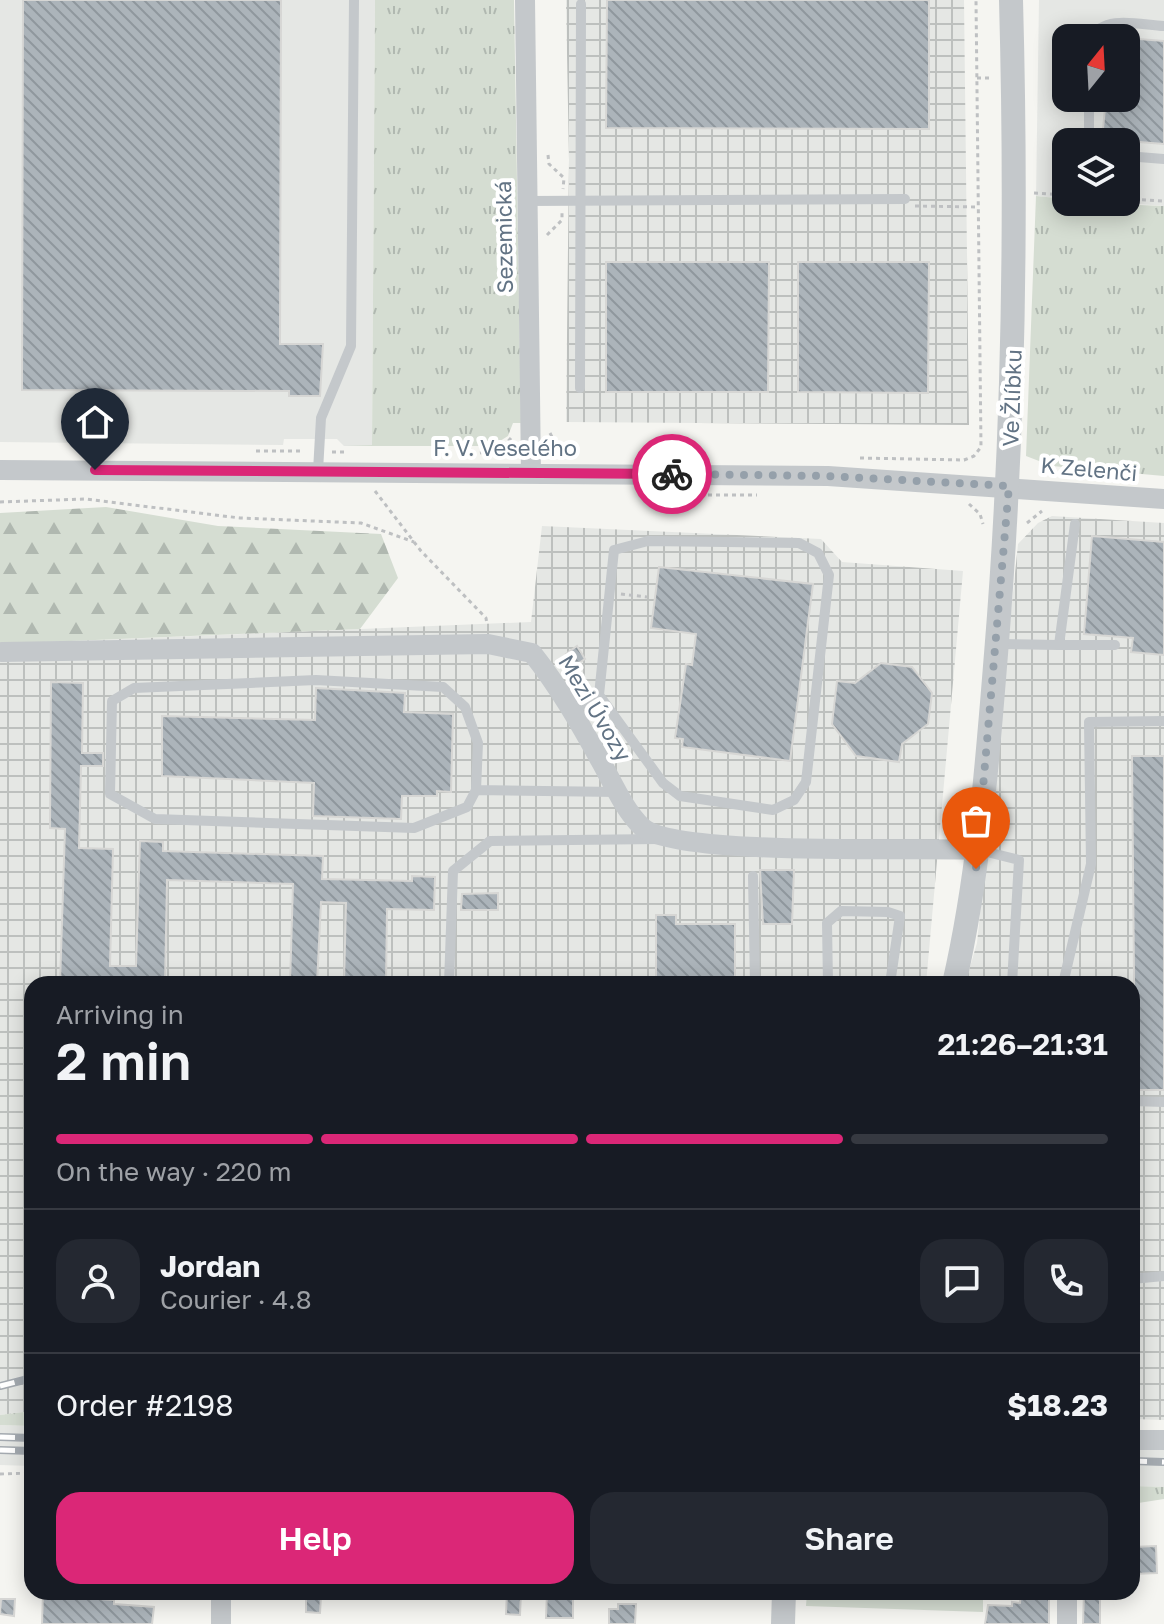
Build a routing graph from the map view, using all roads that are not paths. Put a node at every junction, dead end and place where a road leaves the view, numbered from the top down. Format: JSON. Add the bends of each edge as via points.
{"nodes":[{"id":1,"x":354,"y":0,"type":"edge"},
{"id":2,"x":525,"y":0,"type":"edge"},
{"id":3,"x":1011,"y":0,"type":"edge"},
{"id":4,"x":581,"y":4,"type":"dead end"},
{"id":5,"x":1105,"y":24,"type":"edge"},
{"id":6,"x":1126,"y":24,"type":"edge"},
{"id":7,"x":1140,"y":25,"type":"edge"},
{"id":8,"x":1164,"y":26,"type":"edge"},
{"id":9,"x":1140,"y":157,"type":"edge"},
{"id":10,"x":1164,"y":159,"type":"edge"},
{"id":11,"x":905,"y":199,"type":"road end"},
{"id":12,"x":528,"y":201,"type":"junction"},
{"id":13,"x":580,"y":201,"type":"junction"},
{"id":14,"x":580,"y":388,"type":"dead end"},
{"id":15,"x":318,"y":461,"type":"junction"},
{"id":16,"x":0,"y":470,"type":"edge"},
{"id":17,"x":531,"y":473,"type":"junction"},
{"id":18,"x":1009,"y":486,"type":"junction"},
{"id":19,"x":1164,"y":499,"type":"edge"},
{"id":20,"x":1075,"y":524,"type":"dead end"},
{"id":21,"x":997,"y":644,"type":"junction"},
{"id":22,"x":1059,"y":645,"type":"junction"},
{"id":23,"x":1115,"y":645,"type":"dead end"},
{"id":24,"x":2,"y":652,"type":"dead end"},
{"id":25,"x":599,"y":695,"type":"junction"},
{"id":26,"x":573,"y":711,"type":"junction"},
{"id":27,"x":1164,"y":721,"type":"edge"},
{"id":28,"x":476,"y":790,"type":"junction"},
{"id":29,"x":617,"y":792,"type":"junction"},
{"id":30,"x":669,"y":839,"type":"junction"},
{"id":31,"x":979,"y":850,"type":"junction"},
{"id":32,"x":753,"y":876,"type":"dead end"},
{"id":33,"x":449,"y":976,"type":"edge"},
{"id":34,"x":755,"y":976,"type":"edge"},
{"id":35,"x":828,"y":976,"type":"edge"},
{"id":36,"x":892,"y":976,"type":"edge"},
{"id":37,"x":955,"y":976,"type":"edge"},
{"id":38,"x":1012,"y":976,"type":"edge"},
{"id":39,"x":1065,"y":976,"type":"edge"},
{"id":40,"x":1140,"y":1101,"type":"edge"},
{"id":41,"x":1164,"y":1102,"type":"edge"},
{"id":42,"x":1164,"y":1276,"type":"edge"},
{"id":43,"x":1140,"y":1278,"type":"edge"},
{"id":44,"x":1140,"y":1440,"type":"edge"},
{"id":45,"x":1164,"y":1440,"type":"edge"},
{"id":46,"x":221,"y":1600,"type":"edge"},
{"id":47,"x":784,"y":1600,"type":"edge"},
{"id":48,"x":1067,"y":1600,"type":"edge"},
{"id":49,"x":221,"y":1624,"type":"edge"},
{"id":50,"x":783,"y":1624,"type":"edge"},
{"id":51,"x":1067,"y":1624,"type":"edge"}],
"edges":[{"from":1,"to":15,"type":"lane","via":[[351,346],[321,418]]},
{"from":2,"to":12,"type":"street","name":"Sezemická"},
{"from":3,"to":18,"type":"street","name":"Ve Žlíbku","via":[[1015,289]]},
{"from":4,"to":13,"type":"lane"},
{"from":5,"to":6,"type":"lane"},
{"from":7,"to":8,"type":"lane"},
{"from":9,"to":10,"type":"lane"},
{"from":11,"to":13,"type":"lane"},
{"from":12,"to":13,"type":"lane"},
{"from":12,"to":17,"type":"street","name":"Sezemická"},
{"from":13,"to":14,"type":"lane"},
{"from":15,"to":16,"type":"street","name":"F. V. Veselého"},
{"from":15,"to":17,"type":"street","name":"F. V. Veselého","via":[[361,472]]},
{"from":17,"to":18,"type":"street","name":"F. V. Veselého","via":[[828,476]]},
{"from":18,"to":19,"type":"street","name":"K Zelenči"},
{"from":18,"to":21,"type":"street","name":"Ve Žlíbku"},
{"from":20,"to":22,"type":"lane"},
{"from":21,"to":22,"type":"lane"},
{"from":21,"to":31,"type":"street","name":"Ve Žlíbku"},
{"from":22,"to":23,"type":"lane"},
{"from":24,"to":26,"type":"street","name":"Mezi Úvozy","via":[[488,644],[532,653]]},
{"from":25,"to":25,"type":"lane","via":[[614,550],[648,541],[799,543],[818,553],[829,575],[806,782],[794,800],[773,810],[680,796],[663,783]]},
{"from":25,"to":26,"type":"lane"},
{"from":26,"to":29,"type":"street","name":"Mezi Úvozy"},
{"from":27,"to":39,"type":"lane","via":[[1089,722],[1091,864]]},
{"from":28,"to":28,"type":"lane","via":[[467,807],[414,828],[155,819],[110,794],[112,701],[134,688],[316,680],[443,687],[465,707],[478,743]]},
{"from":28,"to":29,"type":"lane"},
{"from":29,"to":30,"type":"street","name":"Mezi Úvozy","via":[[643,828]]},
{"from":30,"to":31,"type":"street","name":"Mezi Úvozy","via":[[729,846]]},
{"from":30,"to":33,"type":"lane","via":[[490,841],[453,871]]},
{"from":31,"to":37,"type":"street","name":"Ve Žlíbku"},
{"from":31,"to":38,"type":"lane","via":[[1019,860]]},
{"from":32,"to":34,"type":"lane"},
{"from":35,"to":36,"type":"lane","via":[[827,923],[841,911],[900,916]]},
{"from":40,"to":41,"type":"lane"},
{"from":42,"to":43,"type":"lane"},
{"from":44,"to":45,"type":"street"},
{"from":46,"to":49,"type":"street"},
{"from":47,"to":50,"type":"street"},
{"from":48,"to":51,"type":"street"}]}
